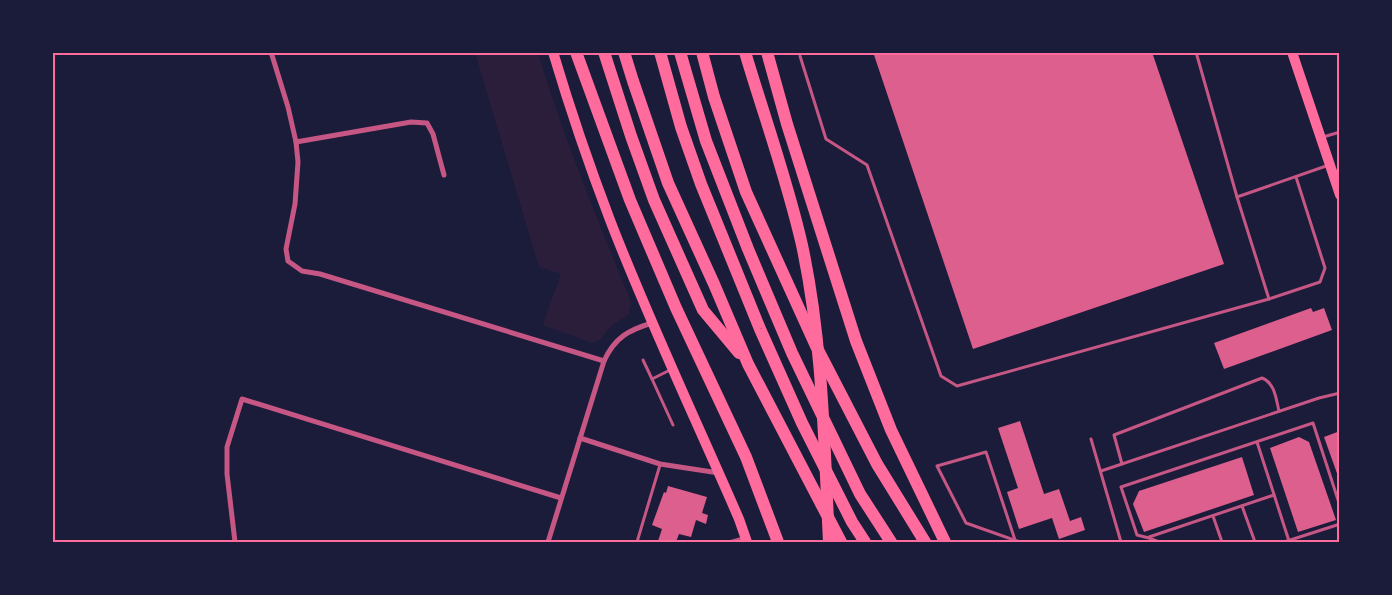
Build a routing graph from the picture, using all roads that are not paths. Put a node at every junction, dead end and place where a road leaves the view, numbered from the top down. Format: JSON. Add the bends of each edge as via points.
{"nodes":[{"id":1,"x":270,"y":52,"type":"edge"},
{"id":2,"x":553,"y":52,"type":"edge"},
{"id":3,"x":576,"y":52,"type":"edge"},
{"id":4,"x":604,"y":52,"type":"edge"},
{"id":5,"x":624,"y":52,"type":"edge"},
{"id":6,"x":660,"y":52,"type":"edge"},
{"id":7,"x":680,"y":52,"type":"edge"},
{"id":8,"x":702,"y":52,"type":"edge"},
{"id":9,"x":767,"y":52,"type":"edge"},
{"id":10,"x":1196,"y":52,"type":"edge"},
{"id":11,"x":1292,"y":52,"type":"edge"},
{"id":12,"x":745,"y":54,"type":"edge"},
{"id":13,"x":800,"y":56,"type":"dead end"},
{"id":14,"x":1340,"y":132,"type":"edge"},
{"id":15,"x":1320,"y":138,"type":"junction"},
{"id":16,"x":296,"y":142,"type":"junction"},
{"id":17,"x":1330,"y":165,"type":"junction"},
{"id":18,"x":444,"y":175,"type":"dead end"},
{"id":19,"x":1296,"y":177,"type":"junction"},
{"id":20,"x":1340,"y":194,"type":"edge"},
{"id":21,"x":1237,"y":197,"type":"junction"},
{"id":22,"x":1269,"y":299,"type":"junction"},
{"id":23,"x":653,"y":323,"type":"junction"},
{"id":24,"x":643,"y":360,"type":"dead end"},
{"id":25,"x":604,"y":361,"type":"junction"},
{"id":26,"x":748,"y":364,"type":"junction"},
{"id":27,"x":672,"y":369,"type":"junction"},
{"id":28,"x":652,"y":379,"type":"junction"},
{"id":29,"x":1340,"y":394,"type":"edge"},
{"id":30,"x":1279,"y":411,"type":"junction"},
{"id":31,"x":673,"y":425,"type":"dead end"},
{"id":32,"x":580,"y":438,"type":"junction"},
{"id":33,"x":1091,"y":439,"type":"dead end"},
{"id":34,"x":1256,"y":442,"type":"junction"},
{"id":35,"x":660,"y":464,"type":"junction"},
{"id":36,"x":1122,"y":464,"type":"junction"},
{"id":37,"x":1101,"y":471,"type":"junction"},
{"id":38,"x":719,"y":473,"type":"junction"},
{"id":39,"x":1274,"y":495,"type":"junction"},
{"id":40,"x":561,"y":498,"type":"junction"},
{"id":41,"x":1242,"y":506,"type":"junction"},
{"id":42,"x":1340,"y":506,"type":"edge"},
{"id":43,"x":1213,"y":516,"type":"junction"},
{"id":44,"x":1340,"y":524,"type":"edge"},
{"id":45,"x":1148,"y":538,"type":"junction"},
{"id":46,"x":746,"y":540,"type":"edge"},
{"id":47,"x":1015,"y":540,"type":"junction"},
{"id":48,"x":1289,"y":541,"type":"junction"},
{"id":49,"x":236,"y":542,"type":"edge"},
{"id":50,"x":548,"y":542,"type":"edge"},
{"id":51,"x":637,"y":542,"type":"edge"},
{"id":52,"x":729,"y":542,"type":"edge"},
{"id":53,"x":778,"y":542,"type":"edge"},
{"id":54,"x":829,"y":542,"type":"edge"},
{"id":55,"x":841,"y":542,"type":"edge"},
{"id":56,"x":865,"y":542,"type":"edge"},
{"id":57,"x":891,"y":542,"type":"edge"},
{"id":58,"x":925,"y":542,"type":"edge"},
{"id":59,"x":944,"y":542,"type":"edge"},
{"id":60,"x":1020,"y":542,"type":"edge"},
{"id":61,"x":1121,"y":542,"type":"edge"},
{"id":62,"x":1160,"y":542,"type":"edge"},
{"id":63,"x":1222,"y":542,"type":"edge"},
{"id":64,"x":1255,"y":542,"type":"edge"},
{"id":65,"x":1284,"y":542,"type":"edge"}],
"edges":[{"from":1,"to":16,"type":"street"},
{"from":2,"to":23,"type":"main road","via":[[611,222]]},
{"from":3,"to":53,"type":"highway","via":[[630,200],[676,308],[746,457]]},
{"from":4,"to":26,"type":"highway","via":[[654,200],[703,310]]},
{"from":5,"to":26,"type":"highway","via":[[668,183]]},
{"from":6,"to":56,"type":"highway","via":[[681,126],[760,330],[802,423]]},
{"from":7,"to":57,"type":"highway","via":[[706,141],[781,327],[860,494]]},
{"from":8,"to":58,"type":"highway","via":[[746,192],[816,346],[877,464]]},
{"from":9,"to":59,"type":"highway","via":[[856,341],[891,430]]},
{"from":10,"to":21,"type":"lane"},
{"from":11,"to":15,"type":"main road"},
{"from":12,"to":54,"type":"highway","via":[[791,200],[810,289],[819,362]]},
{"from":13,"to":22,"type":"lane","via":[[826,139],[867,165],[940,376],[957,386]]},
{"from":14,"to":15,"type":"lane"},
{"from":15,"to":17,"type":"main road"},
{"from":16,"to":18,"type":"street","via":[[411,122],[427,123]]},
{"from":16,"to":25,"type":"street","via":[[295,204],[286,249],[288,261],[302,271]]},
{"from":17,"to":19,"type":"lane"},
{"from":17,"to":20,"type":"main road"},
{"from":19,"to":21,"type":"lane"},
{"from":19,"to":22,"type":"lane","via":[[1325,268],[1320,282]]},
{"from":21,"to":22,"type":"lane"},
{"from":23,"to":25,"type":"street","via":[[624,334]]},
{"from":23,"to":27,"type":"main road"},
{"from":24,"to":28,"type":"lane"},
{"from":25,"to":32,"type":"street"},
{"from":26,"to":55,"type":"highway"},
{"from":27,"to":28,"type":"lane"},
{"from":27,"to":38,"type":"main road"},
{"from":28,"to":31,"type":"lane"},
{"from":29,"to":30,"type":"lane"},
{"from":30,"to":36,"type":"lane"},
{"from":30,"to":36,"type":"lane","via":[[1272,386],[1262,378],[1114,435]]},
{"from":32,"to":35,"type":"street"},
{"from":32,"to":40,"type":"street"},
{"from":33,"to":37,"type":"lane"},
{"from":34,"to":39,"type":"lane"},
{"from":34,"to":42,"type":"lane","via":[[1312,424]]},
{"from":34,"to":45,"type":"lane","via":[[1121,487],[1136,535]]},
{"from":35,"to":38,"type":"street"},
{"from":35,"to":51,"type":"lane"},
{"from":36,"to":37,"type":"lane"},
{"from":37,"to":61,"type":"lane"},
{"from":38,"to":46,"type":"main road"},
{"from":39,"to":41,"type":"lane"},
{"from":39,"to":48,"type":"lane"},
{"from":40,"to":49,"type":"street","via":[[242,398],[227,447],[226,474]]},
{"from":40,"to":50,"type":"street"},
{"from":41,"to":43,"type":"lane"},
{"from":41,"to":64,"type":"lane"},
{"from":43,"to":45,"type":"lane"},
{"from":43,"to":63,"type":"lane"},
{"from":44,"to":48,"type":"lane"},
{"from":45,"to":62,"type":"lane"},
{"from":46,"to":52,"type":"lane"},
{"from":47,"to":47,"type":"lane","via":[[986,452],[937,466],[966,523]]},
{"from":47,"to":60,"type":"lane"},
{"from":48,"to":65,"type":"lane"}]}
